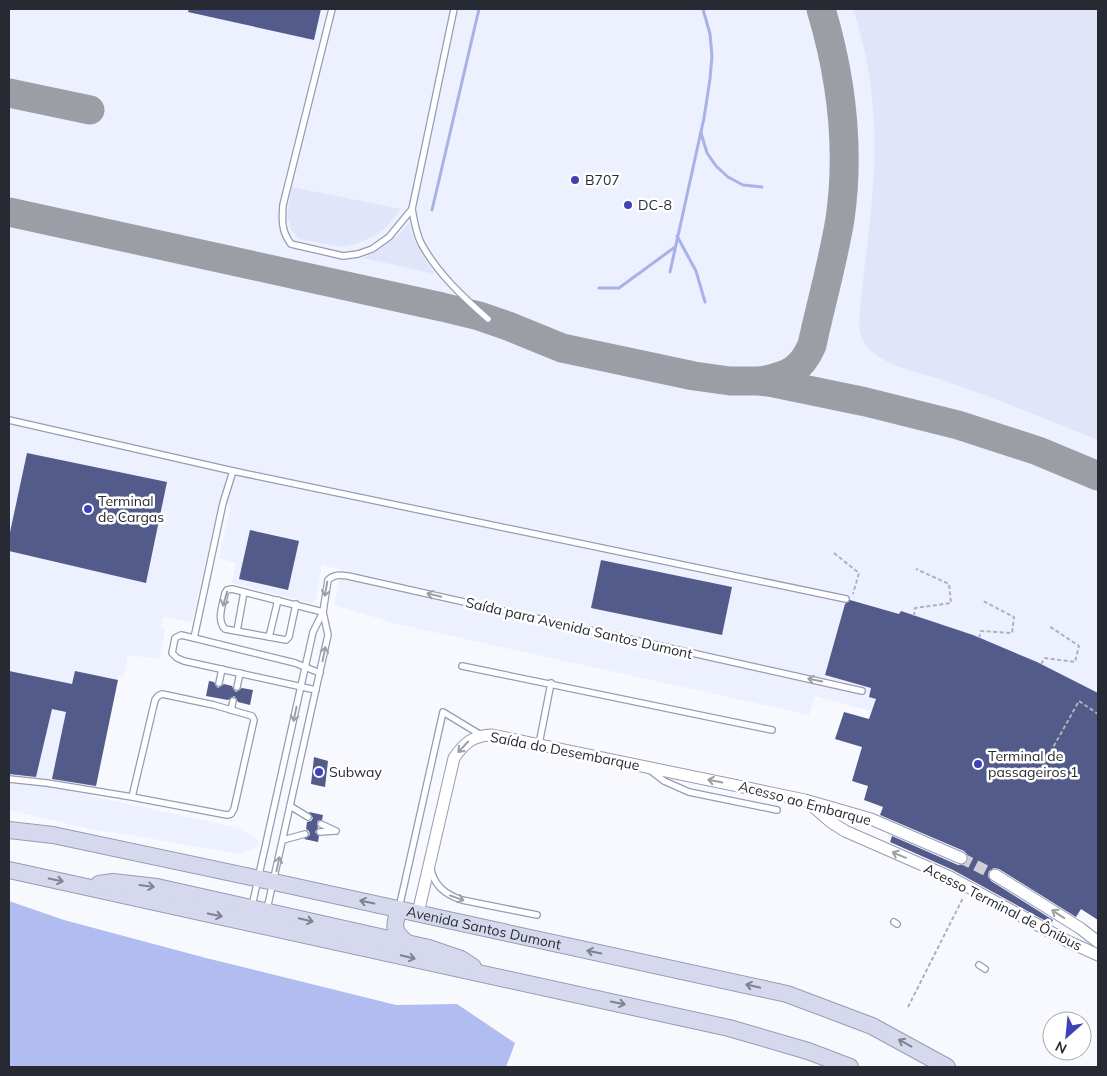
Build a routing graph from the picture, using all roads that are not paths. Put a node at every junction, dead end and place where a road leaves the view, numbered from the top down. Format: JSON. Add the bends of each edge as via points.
{"nodes":[{"id":1,"x":332,"y":9,"type":"edge"},
{"id":2,"x":454,"y":9,"type":"edge"},
{"id":3,"x":412,"y":209,"type":"junction"},
{"id":4,"x":488,"y":319,"type":"dead end"},
{"id":5,"x":9,"y":420,"type":"edge"},
{"id":6,"x":233,"y":471,"type":"junction"},
{"id":7,"x":244,"y":592,"type":"junction"},
{"id":8,"x":846,"y":599,"type":"dead end"},
{"id":9,"x":278,"y":600,"type":"junction"},
{"id":10,"x":296,"y":604,"type":"junction"},
{"id":11,"x":323,"y":612,"type":"junction"},
{"id":12,"x":237,"y":631,"type":"junction"},
{"id":13,"x":269,"y":637,"type":"junction"},
{"id":14,"x":194,"y":638,"type":"junction"},
{"id":15,"x":304,"y":666,"type":"junction"},
{"id":16,"x":462,"y":666,"type":"dead end"},
{"id":17,"x":222,"y":669,"type":"junction"},
{"id":18,"x":240,"y":673,"type":"junction"},
{"id":19,"x":320,"y":673,"type":"junction"},
{"id":20,"x":219,"y":683,"type":"dead end"},
{"id":21,"x":551,"y":683,"type":"junction"},
{"id":22,"x":237,"y":687,"type":"dead end"},
{"id":23,"x":300,"y":687,"type":"junction"},
{"id":24,"x":316,"y":690,"type":"junction"},
{"id":25,"x":862,"y":691,"type":"dead end"},
{"id":26,"x":215,"y":698,"type":"dead end"},
{"id":27,"x":233,"y":701,"type":"dead end"},
{"id":28,"x":214,"y":705,"type":"junction"},
{"id":29,"x":231,"y":710,"type":"junction"},
{"id":30,"x":772,"y":730,"type":"dead end"},
{"id":31,"x":481,"y":735,"type":"junction"},
{"id":32,"x":539,"y":744,"type":"junction"},
{"id":33,"x":644,"y":766,"type":"junction"},
{"id":34,"x":9,"y":779,"type":"edge"},
{"id":35,"x":132,"y":797,"type":"junction"},
{"id":36,"x":805,"y":800,"type":"junction"},
{"id":37,"x":290,"y":806,"type":"junction"},
{"id":38,"x":777,"y":810,"type":"dead end"},
{"id":39,"x":308,"y":817,"type":"dead end"},
{"id":40,"x":321,"y":824,"type":"dead end"},
{"id":41,"x":9,"y":830,"type":"edge"},
{"id":42,"x":320,"y":832,"type":"dead end"},
{"id":43,"x":305,"y":834,"type":"dead end"},
{"id":44,"x":283,"y":840,"type":"junction"},
{"id":45,"x":961,"y":858,"type":"tunnel mouth"},
{"id":46,"x":430,"y":862,"type":"junction"},
{"id":47,"x":9,"y":870,"type":"edge"},
{"id":48,"x":995,"y":874,"type":"tunnel mouth"},
{"id":49,"x":266,"y":880,"type":"junction"},
{"id":50,"x":82,"y":886,"type":"junction"},
{"id":51,"x":259,"y":909,"type":"junction"},
{"id":52,"x":399,"y":909,"type":"junction"},
{"id":53,"x":418,"y":913,"type":"junction"},
{"id":54,"x":537,"y":915,"type":"dead end"},
{"id":55,"x":282,"y":922,"type":"junction"},
{"id":56,"x":1098,"y":942,"type":"edge"},
{"id":57,"x":407,"y":943,"type":"junction"},
{"id":58,"x":1098,"y":955,"type":"edge"},
{"id":59,"x":484,"y":974,"type":"junction"},
{"id":60,"x":850,"y":1067,"type":"edge"},
{"id":61,"x":947,"y":1067,"type":"edge"}],
"edges":[{"from":1,"to":3,"type":"lane","via":[[283,205],[282,226],[286,237],[291,244],[299,246],[343,256],[358,254],[389,237]]},
{"from":2,"to":3,"type":"lane"},
{"from":3,"to":4,"type":"lane","via":[[421,242],[428,254],[454,288]]},
{"from":5,"to":6,"type":"lane"},
{"from":6,"to":8,"type":"lane"},
{"from":6,"to":14,"type":"lane"},
{"from":7,"to":9,"type":"lane"},
{"from":7,"to":12,"type":"lane"},
{"from":7,"to":12,"type":"lane","one_way":true,"via":[[227,590],[220,620],[225,629]]},
{"from":9,"to":10,"type":"lane"},
{"from":9,"to":13,"type":"lane"},
{"from":10,"to":11,"type":"lane"},
{"from":10,"to":13,"type":"lane","via":[[290,637],[286,640]]},
{"from":11,"to":15,"type":"lane","via":[[313,632]]},
{"from":19,"to":11,"type":"lane","one_way":true,"via":[[328,635]]},
{"from":25,"to":11,"type":"lane","name":"Saída para Avenida Santos Dumont","one_way":true,"via":[[348,576],[336,575],[328,580]]},
{"from":12,"to":13,"type":"lane"},
{"from":14,"to":15,"type":"lane"},
{"from":14,"to":17,"type":"lane","via":[[181,635],[175,638],[172,653],[184,661]]},
{"from":15,"to":19,"type":"lane"},
{"from":15,"to":23,"type":"lane"},
{"from":16,"to":21,"type":"lane"},
{"from":17,"to":18,"type":"lane"},
{"from":17,"to":20,"type":"lane"},
{"from":18,"to":22,"type":"lane"},
{"from":18,"to":23,"type":"lane"},
{"from":19,"to":24,"type":"lane"},
{"from":21,"to":30,"type":"lane"},
{"from":21,"to":32,"type":"lane"},
{"from":23,"to":24,"type":"lane"},
{"from":23,"to":49,"type":"lane","one_way":true},
{"from":24,"to":37,"type":"lane"},
{"from":26,"to":28,"type":"lane"},
{"from":27,"to":29,"type":"lane"},
{"from":28,"to":29,"type":"lane"},
{"from":28,"to":35,"type":"lane","via":[[162,694],[158,696]]},
{"from":29,"to":35,"type":"lane","via":[[252,716],[254,720],[231,814]]},
{"from":31,"to":32,"type":"street","name":"Saída do Desembarque"},
{"from":31,"to":46,"type":"street","name":"Saída do Desembarque","one_way":true,"via":[[461,746],[454,758]]},
{"from":31,"to":52,"type":"lane","via":[[443,712]]},
{"from":32,"to":33,"type":"street","name":"Saída do Desembarque"},
{"from":36,"to":33,"type":"street","name":"Acesso ao Embarque","one_way":true},
{"from":33,"to":38,"type":"lane","name":"Saída do Desembarque","via":[[676,788]]},
{"from":34,"to":35,"type":"lane"},
{"from":36,"to":45,"type":"street","name":"Acesso ao Embarque","via":[[871,820]]},
{"from":58,"to":36,"type":"street","name":"Acesso Terminal de Ônibus","one_way":true,"via":[[950,876],[845,831]]},
{"from":37,"to":39,"type":"lane"},
{"from":37,"to":44,"type":"lane"},
{"from":40,"to":42,"type":"lane","via":[[336,831]]},
{"from":41,"to":49,"type":"main road","name":"Avenida Santos Dumont","via":[[53,835]]},
{"from":43,"to":44,"type":"lane"},
{"from":49,"to":44,"type":"lane","one_way":true},
{"from":46,"to":53,"type":"street","name":"Saída do Desembarque"},
{"from":46,"to":54,"type":"lane","one_way":true,"via":[[439,887],[451,896]]},
{"from":47,"to":50,"type":"main road","one_way":true},
{"from":56,"to":48,"type":"street","one_way":true},
{"from":49,"to":51,"type":"lane"},
{"from":49,"to":51,"type":"lane"},
{"from":52,"to":49,"type":"main road","name":"Avenida Santos Dumont","one_way":true},
{"from":50,"to":51,"type":"main road","one_way":true,"via":[[113,882],[157,887]]},
{"from":50,"to":55,"type":"main road","one_way":true},
{"from":51,"to":55,"type":"main road"},
{"from":52,"to":53,"type":"main road","name":"Avenida Santos Dumont"},
{"from":52,"to":57,"type":"main road","via":[[395,930]]},
{"from":61,"to":53,"type":"main road","name":"Avenida Santos Dumont","one_way":true,"via":[[872,1026],[787,994]]},
{"from":55,"to":57,"type":"main road","one_way":true},
{"from":55,"to":59,"type":"main road","one_way":true},
{"from":57,"to":59,"type":"main road","via":[[460,959]]},
{"from":59,"to":60,"type":"main road","one_way":true,"via":[[729,1028]]}]}
